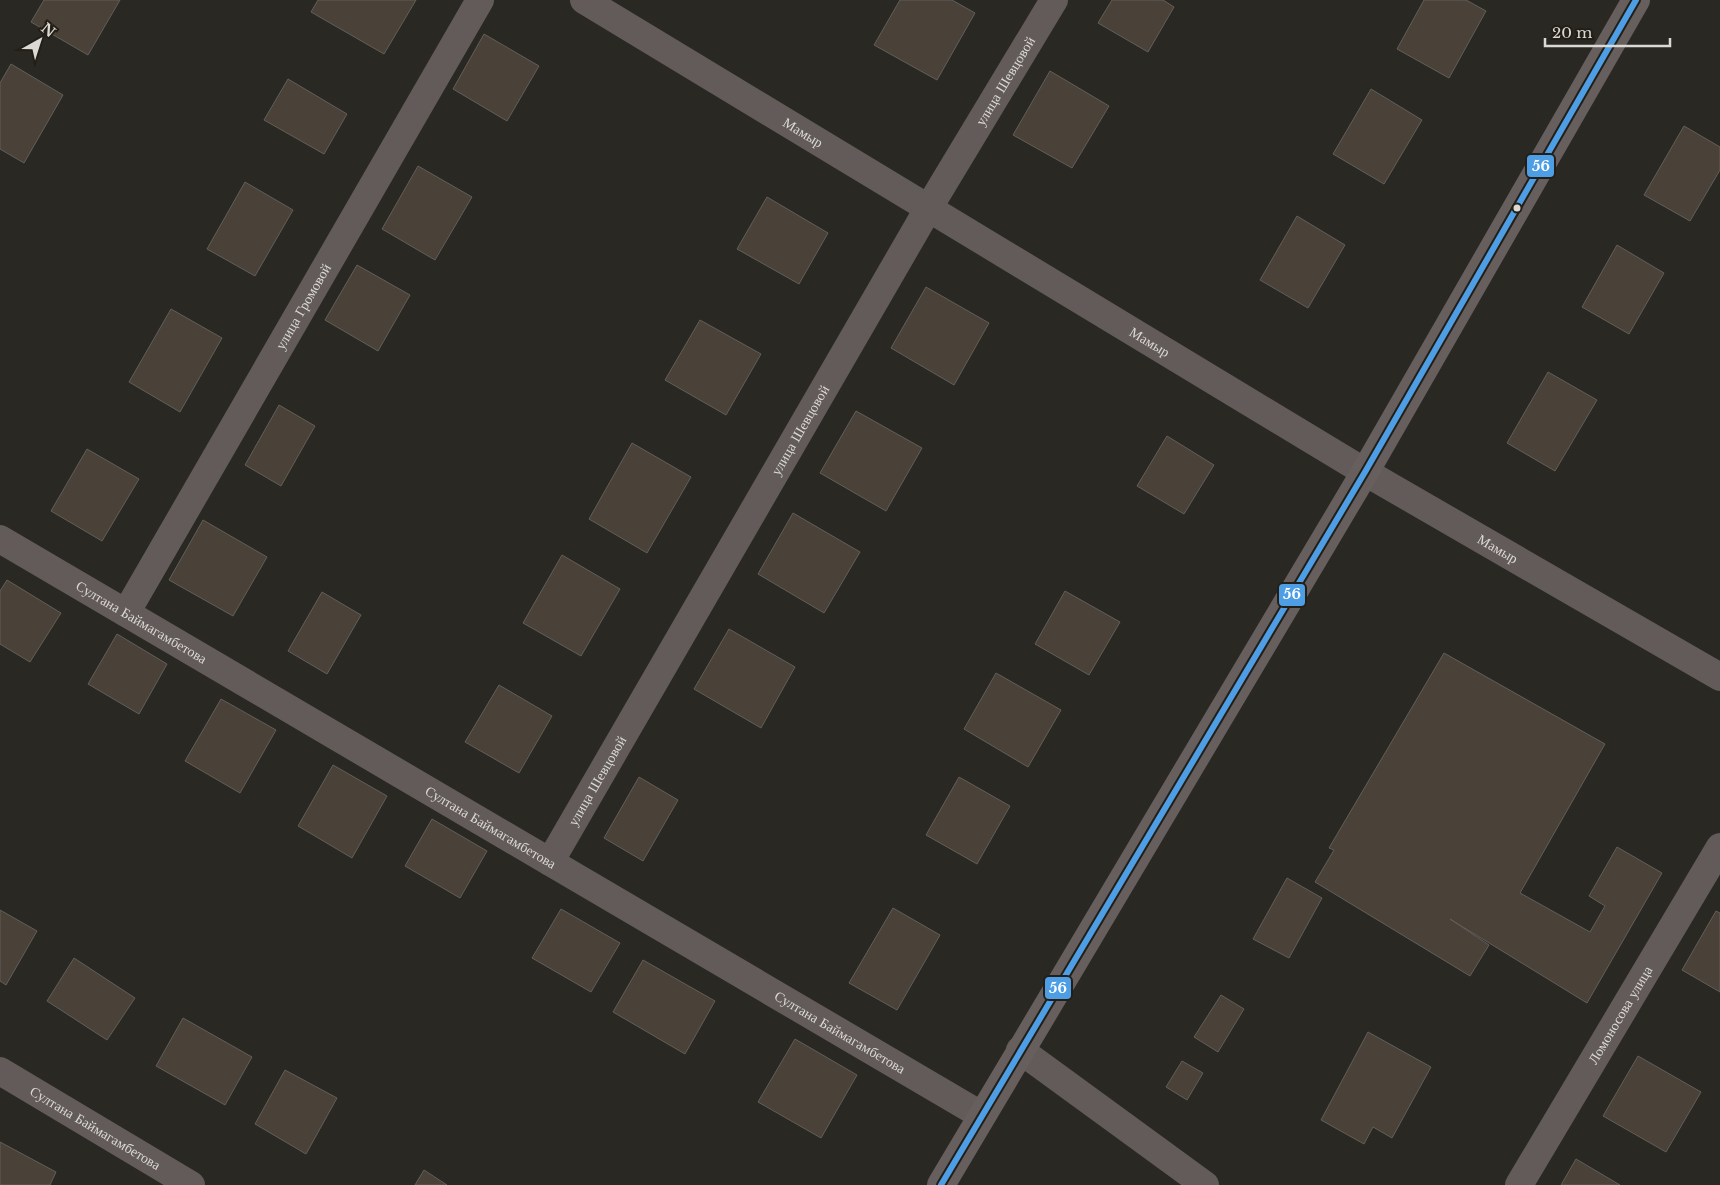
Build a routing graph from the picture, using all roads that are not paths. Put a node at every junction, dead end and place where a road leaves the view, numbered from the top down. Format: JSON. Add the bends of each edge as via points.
{"nodes":[{"id":1,"x":480,"y":0,"type":"edge"},
{"id":2,"x":584,"y":0,"type":"edge"},
{"id":3,"x":1054,"y":0,"type":"edge"},
{"id":4,"x":1636,"y":0,"type":"edge"},
{"id":5,"x":928,"y":209,"type":"junction"},
{"id":6,"x":1365,"y":472,"type":"junction"},
{"id":7,"x":0,"y":539,"type":"edge"},
{"id":8,"x":126,"y":613,"type":"junction"},
{"id":9,"x":1720,"y":677,"type":"edge"},
{"id":10,"x":1720,"y":846,"type":"edge"},
{"id":11,"x":550,"y":862,"type":"junction"},
{"id":12,"x":1020,"y":1050,"type":"junction"},
{"id":13,"x":0,"y":1071,"type":"edge"},
{"id":14,"x":981,"y":1115,"type":"junction"},
{"id":15,"x":192,"y":1185,"type":"edge"},
{"id":16,"x":941,"y":1185,"type":"edge"},
{"id":17,"x":1205,"y":1185,"type":"edge"},
{"id":18,"x":1520,"y":1185,"type":"edge"}],
"edges":[{"from":1,"to":8,"type":"street","name":"улица Громовой"},
{"from":2,"to":5,"type":"street","name":"Мамыр"},
{"from":3,"to":5,"type":"street","name":"улица Шевцовой"},
{"from":4,"to":6,"type":"main road"},
{"from":5,"to":6,"type":"street","name":"Мамыр"},
{"from":5,"to":11,"type":"street","name":"улица Шевцовой"},
{"from":6,"to":9,"type":"street","name":"Мамыр"},
{"from":6,"to":12,"type":"main road"},
{"from":7,"to":8,"type":"street","name":"Султана Баймагамбетова"},
{"from":8,"to":11,"type":"street","name":"Султана Баймагамбетова"},
{"from":10,"to":18,"type":"street","name":"Ломоносова улица"},
{"from":11,"to":14,"type":"street","name":"Султана Баймагамбетова"},
{"from":12,"to":14,"type":"main road"},
{"from":12,"to":17,"type":"street"},
{"from":13,"to":15,"type":"street","name":"Султана Баймагамбетова"},
{"from":14,"to":16,"type":"main road"}]}
